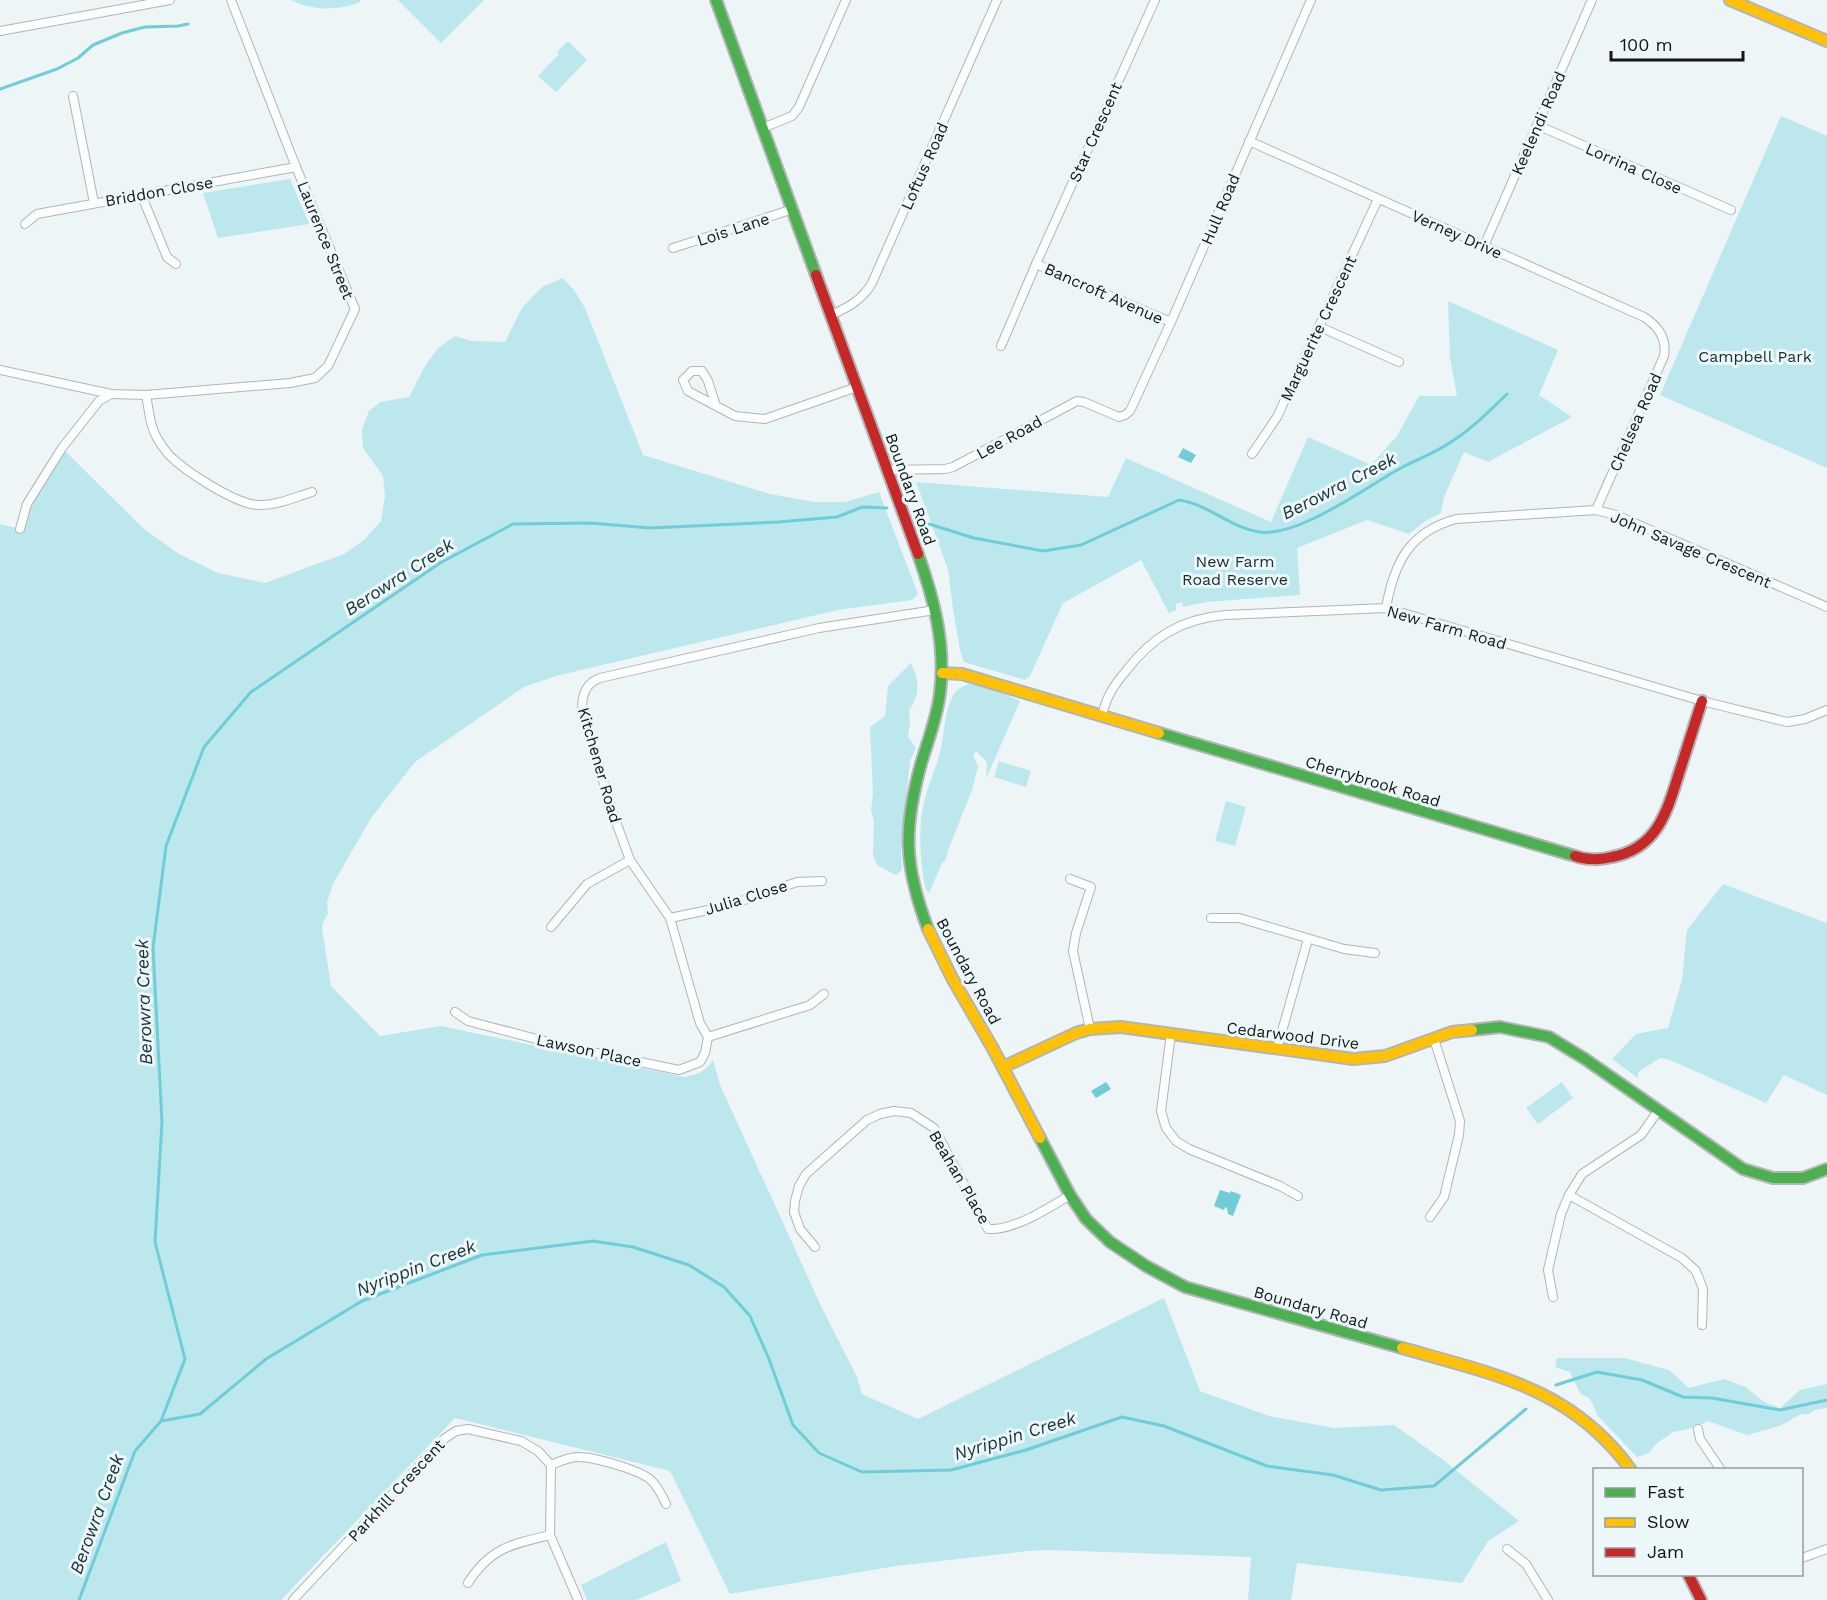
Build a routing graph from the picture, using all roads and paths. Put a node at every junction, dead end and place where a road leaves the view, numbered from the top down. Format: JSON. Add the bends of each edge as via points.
{"nodes":[{"id":1,"x":170,"y":0,"type":"edge"},
{"id":2,"x":231,"y":0,"type":"edge"},
{"id":3,"x":716,"y":0,"type":"edge"},
{"id":4,"x":846,"y":0,"type":"edge"},
{"id":5,"x":997,"y":0,"type":"edge"},
{"id":6,"x":1155,"y":0,"type":"edge"},
{"id":7,"x":1311,"y":0,"type":"edge"},
{"id":8,"x":1592,"y":0,"type":"edge"},
{"id":9,"x":1730,"y":0,"type":"edge"},
{"id":10,"x":0,"y":31,"type":"edge"},
{"id":11,"x":1827,"y":41,"type":"edge"},
{"id":12,"x":73,"y":96,"type":"dead end"},
{"id":13,"x":1536,"y":125,"type":"junction"},
{"id":14,"x":763,"y":128,"type":"junction"},
{"id":15,"x":1249,"y":141,"type":"junction"},
{"id":16,"x":296,"y":167,"type":"junction"},
{"id":17,"x":141,"y":194,"type":"junction"},
{"id":18,"x":1378,"y":199,"type":"junction"},
{"id":19,"x":94,"y":203,"type":"junction"},
{"id":20,"x":793,"y":209,"type":"junction"},
{"id":21,"x":1731,"y":210,"type":"dead end"},
{"id":22,"x":25,"y":224,"type":"dead end"},
{"id":23,"x":1484,"y":246,"type":"junction"},
{"id":24,"x":673,"y":248,"type":"dead end"},
{"id":25,"x":176,"y":264,"type":"dead end"},
{"id":26,"x":1036,"y":264,"type":"junction"},
{"id":27,"x":831,"y":315,"type":"junction"},
{"id":28,"x":1171,"y":322,"type":"junction"},
{"id":29,"x":1320,"y":327,"type":"junction"},
{"id":30,"x":1660,"y":332,"type":"joint"},
{"id":31,"x":1001,"y":346,"type":"dead end"},
{"id":32,"x":1399,"y":362,"type":"dead end"},
{"id":33,"x":0,"y":370,"type":"edge"},
{"id":34,"x":857,"y":387,"type":"junction"},
{"id":35,"x":111,"y":394,"type":"junction"},
{"id":36,"x":146,"y":395,"type":"junction"},
{"id":37,"x":716,"y":406,"type":"junction"},
{"id":38,"x":1125,"y":415,"type":"joint"},
{"id":39,"x":1252,"y":454,"type":"dead end"},
{"id":40,"x":888,"y":470,"type":"junction"},
{"id":41,"x":312,"y":492,"type":"dead end"},
{"id":42,"x":1596,"y":510,"type":"junction"},
{"id":43,"x":20,"y":529,"type":"dead end"},
{"id":44,"x":1827,"y":607,"type":"edge"},
{"id":45,"x":1386,"y":608,"type":"junction"},
{"id":46,"x":935,"y":610,"type":"junction"},
{"id":47,"x":942,"y":673,"type":"junction"},
{"id":48,"x":1702,"y":701,"type":"junction"},
{"id":49,"x":1827,"y":710,"type":"edge"},
{"id":50,"x":1102,"y":716,"type":"junction"},
{"id":51,"x":630,"y":860,"type":"junction"},
{"id":52,"x":1070,"y":879,"type":"dead end"},
{"id":53,"x":822,"y":881,"type":"dead end"},
{"id":54,"x":670,"y":918,"type":"junction"},
{"id":55,"x":1211,"y":918,"type":"dead end"},
{"id":56,"x":550,"y":927,"type":"dead end"},
{"id":57,"x":1308,"y":939,"type":"junction"},
{"id":58,"x":1375,"y":953,"type":"dead end"},
{"id":59,"x":824,"y":994,"type":"dead end"},
{"id":60,"x":455,"y":1012,"type":"dead end"},
{"id":61,"x":1090,"y":1029,"type":"junction"},
{"id":62,"x":1171,"y":1034,"type":"junction"},
{"id":63,"x":708,"y":1037,"type":"junction"},
{"id":64,"x":1434,"y":1039,"type":"junction"},
{"id":65,"x":1277,"y":1049,"type":"junction"},
{"id":66,"x":1003,"y":1067,"type":"junction"},
{"id":67,"x":1658,"y":1111,"type":"junction"},
{"id":68,"x":1827,"y":1169,"type":"edge"},
{"id":69,"x":1070,"y":1195,"type":"junction"},
{"id":70,"x":1298,"y":1196,"type":"dead end"},
{"id":71,"x":1569,"y":1196,"type":"junction"},
{"id":72,"x":1430,"y":1217,"type":"dead end"},
{"id":73,"x":815,"y":1247,"type":"dead end"},
{"id":74,"x":1553,"y":1297,"type":"dead end"},
{"id":75,"x":1702,"y":1325,"type":"dead end"},
{"id":76,"x":1698,"y":1429,"type":"dead end"},
{"id":77,"x":551,"y":1465,"type":"junction"},
{"id":78,"x":1629,"y":1468,"type":"edge"},
{"id":79,"x":1720,"y":1468,"type":"edge"},
{"id":80,"x":666,"y":1504,"type":"dead end"},
{"id":81,"x":550,"y":1535,"type":"junction"},
{"id":82,"x":1827,"y":1549,"type":"edge"},
{"id":83,"x":1507,"y":1550,"type":"dead end"},
{"id":84,"x":1803,"y":1558,"type":"edge"},
{"id":85,"x":1689,"y":1576,"type":"edge"},
{"id":86,"x":468,"y":1583,"type":"dead end"},
{"id":87,"x":293,"y":1600,"type":"edge"},
{"id":88,"x":578,"y":1600,"type":"edge"},
{"id":89,"x":1548,"y":1600,"type":"edge"},
{"id":90,"x":1701,"y":1600,"type":"edge"}],
"edges":[{"from":1,"to":10,"type":"street"},
{"from":2,"to":16,"type":"street","name":"Laurence Street"},
{"from":3,"to":14,"type":"main road","name":"Boundary Road"},
{"from":4,"to":14,"type":"street","via":[[799,107],[792,116]]},
{"from":5,"to":27,"type":"street","name":"Loftus Road","via":[[872,283],[854,304]]},
{"from":6,"to":26,"type":"street","name":"Star Crescent"},
{"from":7,"to":15,"type":"street","name":"Hull Road"},
{"from":8,"to":13,"type":"street","name":"Keelendi Road"},
{"from":9,"to":11,"type":"main road"},
{"from":12,"to":19,"type":"street"},
{"from":13,"to":21,"type":"street","name":"Lorrina Close"},
{"from":13,"to":23,"type":"street","name":"Keelendi Road"},
{"from":14,"to":20,"type":"main road","name":"Boundary Road"},
{"from":15,"to":18,"type":"street","name":"Verney Drive"},
{"from":15,"to":28,"type":"street","name":"Hull Road"},
{"from":16,"to":17,"type":"street","name":"Briddon Close"},
{"from":16,"to":36,"type":"street","name":"Laurence Street","via":[[355,309],[328,366],[315,378],[290,383]]},
{"from":17,"to":19,"type":"street","name":"Briddon Close"},
{"from":17,"to":25,"type":"street","via":[[168,257]]},
{"from":18,"to":23,"type":"street","name":"Verney Drive"},
{"from":18,"to":29,"type":"street","name":"Marguerite Crescent"},
{"from":19,"to":22,"type":"street","name":"Briddon Close","via":[[37,214]]},
{"from":20,"to":24,"type":"street","name":"Lois Lane"},
{"from":20,"to":27,"type":"main road","name":"Boundary Road"},
{"from":23,"to":30,"type":"street","name":"Verney Drive","via":[[1644,317]]},
{"from":26,"to":28,"type":"street","name":"Bancroft Avenue"},
{"from":26,"to":31,"type":"street","name":"Star Crescent"},
{"from":27,"to":34,"type":"main road","name":"Boundary Road"},
{"from":28,"to":38,"type":"street","name":"Hull Road","via":[[1133,408]]},
{"from":29,"to":32,"type":"street"},
{"from":29,"to":39,"type":"street","name":"Marguerite Crescent","via":[[1277,417]]},
{"from":30,"to":42,"type":"street","name":"Chelsea Road","via":[[1665,356]]},
{"from":33,"to":35,"type":"street","name":"Laurence Street"},
{"from":34,"to":37,"type":"street","via":[[765,419],[735,416]]},
{"from":34,"to":40,"type":"main road","name":"Boundary Road"},
{"from":35,"to":36,"type":"street","name":"Laurence Street"},
{"from":35,"to":43,"type":"street","via":[[99,401],[62,448],[27,504]]},
{"from":36,"to":41,"type":"street","via":[[154,432],[169,454],[235,499],[258,505],[274,504]]},
{"from":37,"to":37,"type":"street","via":[[688,391],[683,380],[692,371],[702,371]]},
{"from":38,"to":40,"type":"street","name":"Lee Road","via":[[1119,417],[1074,401],[953,467]]},
{"from":40,"to":46,"type":"main road","name":"Boundary Road"},
{"from":42,"to":44,"type":"street","name":"John Savage Crescent","via":[[1616,515]]},
{"from":42,"to":45,"type":"street","name":"John Savage Crescent","via":[[1456,519],[1439,524],[1408,548],[1391,584]]},
{"from":45,"to":48,"type":"street","name":"New Farm Road"},
{"from":45,"to":50,"type":"street","name":"New Farm Road","via":[[1211,616],[1185,624],[1160,637],[1140,654],[1113,687]]},
{"from":46,"to":47,"type":"main road","name":"Boundary Road"},
{"from":46,"to":51,"type":"street","name":"Kitchener Road","via":[[819,628],[593,681],[585,691],[582,709]]},
{"from":47,"to":50,"type":"main road","name":"Cherrybrook Road","via":[[962,674]]},
{"from":47,"to":66,"type":"main road","name":"Boundary Road","via":[[910,823],[912,880],[930,934]]},
{"from":48,"to":49,"type":"street","name":"New Farm Road","via":[[1787,722]]},
{"from":48,"to":50,"type":"main road","name":"Cherrybrook Road","via":[[1662,822],[1653,836],[1637,848],[1609,858],[1581,858]]},
{"from":51,"to":54,"type":"street","name":"Kitchener Road"},
{"from":51,"to":56,"type":"street","via":[[587,884]]},
{"from":52,"to":61,"type":"street","via":[[1091,887],[1073,951]]},
{"from":53,"to":54,"type":"street","name":"Julia Close","via":[[797,882],[727,906]]},
{"from":54,"to":63,"type":"street","name":"Kitchener Road","via":[[700,1023]]},
{"from":55,"to":57,"type":"street","via":[[1239,918]]},
{"from":57,"to":58,"type":"street"},
{"from":57,"to":65,"type":"street"},
{"from":59,"to":63,"type":"street","via":[[810,1005]]},
{"from":60,"to":63,"type":"street","name":"Lawson Place","via":[[468,1021],[567,1047],[679,1070],[700,1062]]},
{"from":61,"to":62,"type":"main road","name":"Cedarwood Drive","via":[[1121,1027]]},
{"from":61,"to":66,"type":"main road","name":"Cedarwood Drive"},
{"from":62,"to":65,"type":"main road","name":"Cedarwood Drive"},
{"from":62,"to":70,"type":"street","via":[[1161,1110],[1166,1128],[1176,1141]]},
{"from":64,"to":65,"type":"main road","name":"Cedarwood Drive","via":[[1385,1056],[1353,1059]]},
{"from":64,"to":67,"type":"main road","name":"Cedarwood Drive","via":[[1452,1032],[1500,1027],[1549,1037]]},
{"from":64,"to":72,"type":"street","via":[[1460,1121],[1444,1197]]},
{"from":66,"to":69,"type":"main road","name":"Boundary Road"},
{"from":67,"to":68,"type":"main road","name":"Cedarwood Drive","via":[[1743,1169],[1773,1178],[1803,1178]]},
{"from":67,"to":71,"type":"street","via":[[1641,1135],[1582,1174]]},
{"from":69,"to":73,"type":"street","name":"Beahan Place","via":[[1041,1213],[997,1230],[988,1229],[934,1128],[911,1113],[894,1111],[867,1120],[802,1179],[795,1212],[800,1229]]},
{"from":69,"to":78,"type":"main road","name":"Boundary Road","via":[[1088,1221],[1126,1254],[1185,1287],[1530,1387],[1580,1416]]},
{"from":71,"to":74,"type":"street","via":[[1548,1270]]},
{"from":71,"to":75,"type":"street","via":[[1682,1258],[1696,1271],[1703,1289]]},
{"from":76,"to":79,"type":"street","via":[[1700,1440]]},
{"from":77,"to":80,"type":"street","via":[[569,1458],[587,1458],[640,1472],[651,1480]]},
{"from":77,"to":81,"type":"street"},
{"from":77,"to":87,"type":"street","name":"Parkhill Crescent","via":[[521,1441],[468,1429],[456,1431],[444,1439]]},
{"from":81,"to":86,"type":"street","via":[[515,1543],[489,1557]]},
{"from":81,"to":88,"type":"street"},
{"from":82,"to":84,"type":"street"},
{"from":83,"to":89,"type":"street","via":[[1526,1564]]},
{"from":85,"to":90,"type":"main road"}]}
